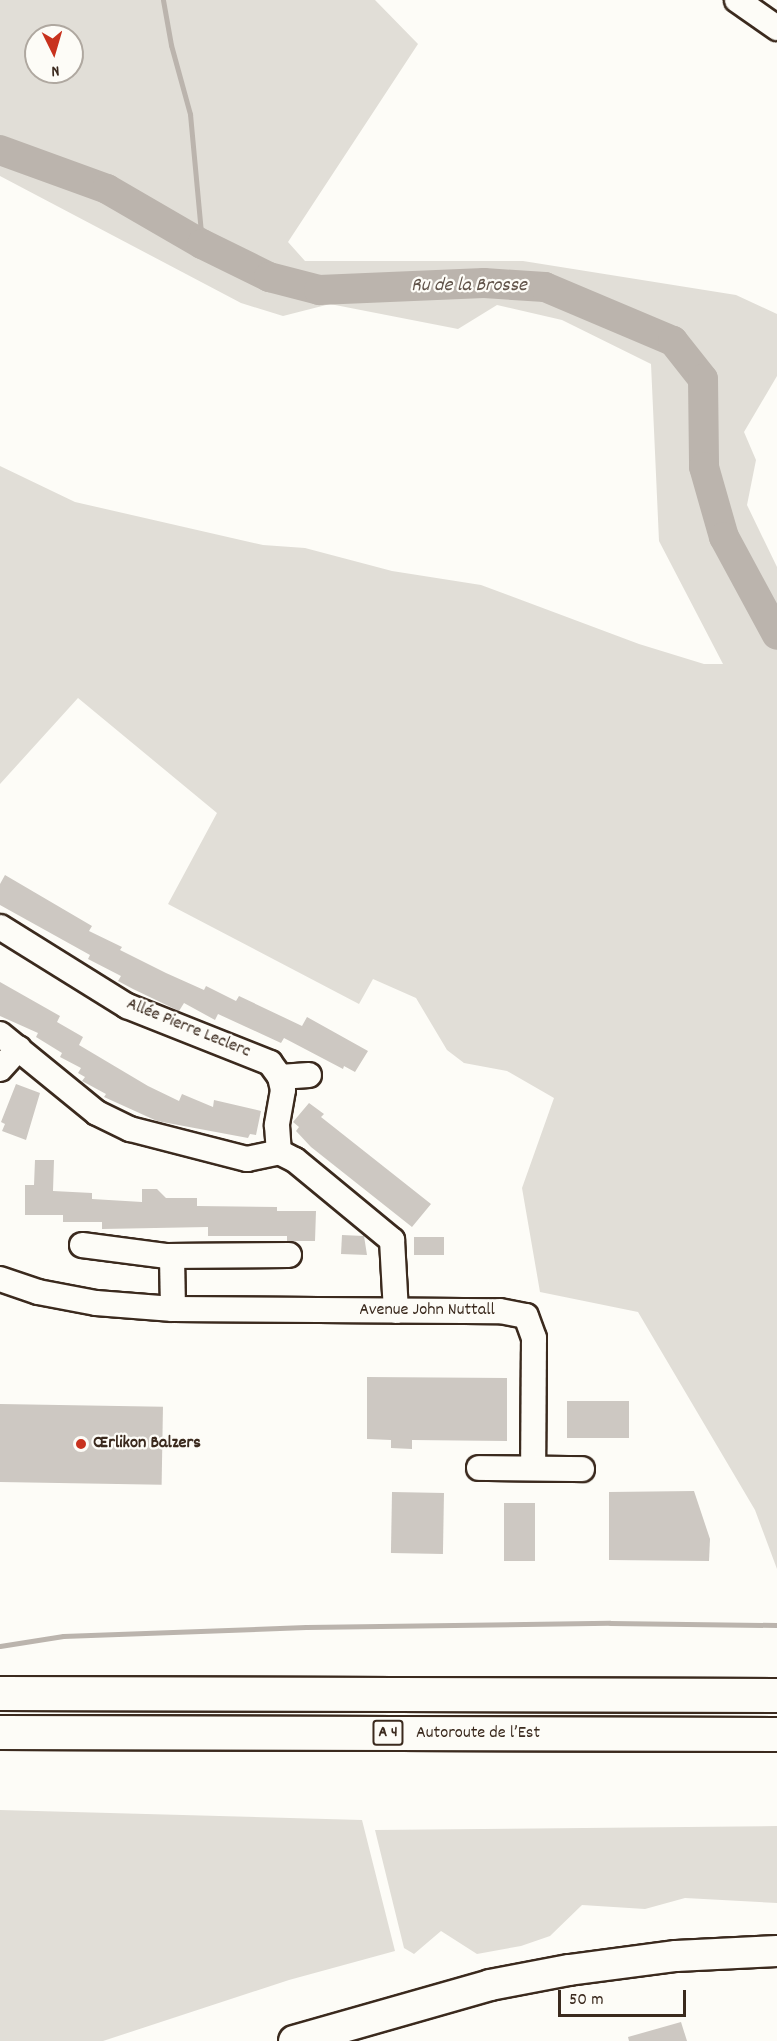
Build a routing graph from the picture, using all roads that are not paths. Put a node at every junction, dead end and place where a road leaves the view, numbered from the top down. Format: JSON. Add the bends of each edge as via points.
{"nodes":[{"id":1,"x":737,"y":0,"type":"edge"},
{"id":2,"x":777,"y":28,"type":"edge"},
{"id":3,"x":0,"y":927,"type":"edge"},
{"id":4,"x":10,"y":1041,"type":"edge"},
{"id":5,"x":0,"y":1069,"type":"edge"},
{"id":6,"x":309,"y":1075,"type":"dead end"},
{"id":7,"x":280,"y":1077,"type":"junction"},
{"id":8,"x":279,"y":1152,"type":"junction"},
{"id":9,"x":81,"y":1245,"type":"dead end"},
{"id":10,"x":290,"y":1255,"type":"dead end"},
{"id":11,"x":172,"y":1257,"type":"junction"},
{"id":12,"x":0,"y":1279,"type":"edge"},
{"id":13,"x":173,"y":1309,"type":"junction"},
{"id":14,"x":396,"y":1311,"type":"junction"},
{"id":15,"x":479,"y":1468,"type":"dead end"},
{"id":16,"x":533,"y":1468,"type":"junction"},
{"id":17,"x":582,"y":1469,"type":"dead end"},
{"id":18,"x":0,"y":1693,"type":"edge"},
{"id":19,"x":777,"y":1695,"type":"edge"},
{"id":20,"x":0,"y":1732,"type":"edge"},
{"id":21,"x":777,"y":1734,"type":"edge"},
{"id":22,"x":777,"y":1951,"type":"edge"},
{"id":23,"x":294,"y":2041,"type":"edge"}],
"edges":[{"from":1,"to":2,"type":"street"},
{"from":3,"to":7,"type":"street","name":"Allée Pierre Leclerc","via":[[127,1006],[178,1029],[248,1052],[270,1063]]},
{"from":4,"to":5,"type":"street"},
{"from":4,"to":8,"type":"street","via":[[97,1113],[130,1129],[248,1159]]},
{"from":6,"to":7,"type":"street"},
{"from":7,"to":8,"type":"street"},
{"from":8,"to":14,"type":"street","via":[[295,1160],[392,1240]]},
{"from":9,"to":11,"type":"street"},
{"from":10,"to":11,"type":"street"},
{"from":11,"to":13,"type":"street"},
{"from":12,"to":13,"type":"street","name":"Avenue John Nuttall","via":[[38,1292],[96,1303]]},
{"from":13,"to":14,"type":"street","name":"Avenue John Nuttall"},
{"from":14,"to":16,"type":"street","name":"Avenue John Nuttall","via":[[500,1311],[526,1316],[534,1338]]},
{"from":15,"to":16,"type":"street"},
{"from":16,"to":17,"type":"street"},
{"from":18,"to":19,"type":"highway","number":"A 4"},
{"from":20,"to":21,"type":"highway","name":"Autoroute de l’Est","number":"A 4"},
{"from":22,"to":23,"type":"main road","via":[[676,1956],[569,1970],[469,1991]]}]}
